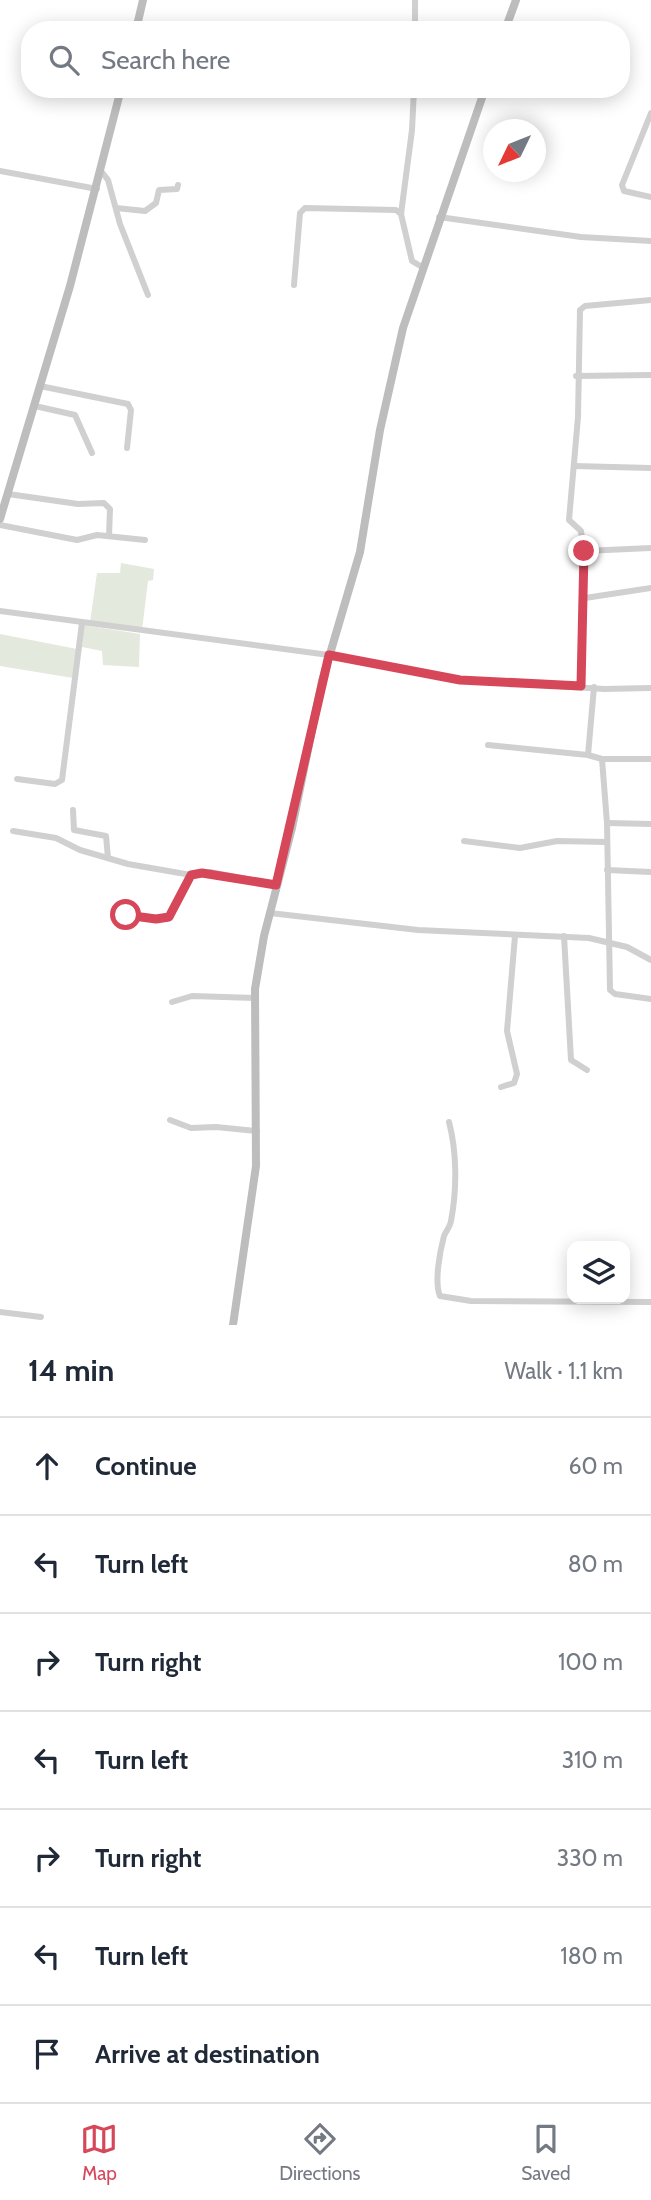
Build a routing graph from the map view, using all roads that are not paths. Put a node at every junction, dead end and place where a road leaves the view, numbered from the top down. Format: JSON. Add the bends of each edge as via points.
{"nodes":[{"id":1,"x":143,"y":0,"type":"edge"},
{"id":2,"x":415,"y":0,"type":"edge"},
{"id":3,"x":516,"y":0,"type":"edge"},
{"id":4,"x":138,"y":21,"type":"edge"},
{"id":5,"x":415,"y":21,"type":"edge"},
{"id":6,"x":508,"y":21,"type":"edge"},
{"id":7,"x":119,"y":98,"type":"edge"},
{"id":8,"x":414,"y":98,"type":"edge"},
{"id":9,"x":482,"y":98,"type":"edge"},
{"id":10,"x":651,"y":113,"type":"edge"},
{"id":11,"x":0,"y":171,"type":"edge"},
{"id":12,"x":101,"y":171,"type":"junction"},
{"id":13,"x":178,"y":185,"type":"dead end"},
{"id":14,"x":97,"y":189,"type":"junction"},
{"id":15,"x":651,"y":197,"type":"edge"},
{"id":16,"x":116,"y":208,"type":"junction"},
{"id":17,"x":401,"y":214,"type":"junction"},
{"id":18,"x":439,"y":217,"type":"junction"},
{"id":19,"x":651,"y":241,"type":"edge"},
{"id":20,"x":422,"y":267,"type":"junction"},
{"id":21,"x":294,"y":285,"type":"dead end"},
{"id":22,"x":148,"y":295,"type":"dead end"},
{"id":23,"x":651,"y":300,"type":"edge"},
{"id":24,"x":651,"y":375,"type":"edge"},
{"id":25,"x":576,"y":376,"type":"junction"},
{"id":26,"x":40,"y":386,"type":"junction"},
{"id":27,"x":35,"y":406,"type":"junction"},
{"id":28,"x":127,"y":448,"type":"dead end"},
{"id":29,"x":92,"y":453,"type":"dead end"},
{"id":30,"x":575,"y":466,"type":"junction"},
{"id":31,"x":651,"y":468,"type":"edge"},
{"id":32,"x":8,"y":494,"type":"junction"},
{"id":33,"x":0,"y":519,"type":"edge"},
{"id":34,"x":0,"y":525,"type":"edge"},
{"id":35,"x":109,"y":536,"type":"junction"},
{"id":36,"x":145,"y":540,"type":"dead end"},
{"id":37,"x":651,"y":548,"type":"edge"},
{"id":38,"x":584,"y":551,"type":"junction"},
{"id":39,"x":651,"y":588,"type":"edge"},
{"id":40,"x":585,"y":598,"type":"junction"},
{"id":41,"x":0,"y":611,"type":"edge"},
{"id":42,"x":82,"y":623,"type":"junction"},
{"id":43,"x":329,"y":655,"type":"junction"},
{"id":44,"x":581,"y":686,"type":"junction"},
{"id":45,"x":594,"y":687,"type":"junction"},
{"id":46,"x":651,"y":688,"type":"edge"},
{"id":47,"x":488,"y":745,"type":"dead end"},
{"id":48,"x":588,"y":755,"type":"junction"},
{"id":49,"x":602,"y":759,"type":"junction"},
{"id":50,"x":651,"y":759,"type":"edge"},
{"id":51,"x":17,"y":779,"type":"dead end"},
{"id":52,"x":73,"y":810,"type":"dead end"},
{"id":53,"x":607,"y":823,"type":"junction"},
{"id":54,"x":651,"y":824,"type":"edge"},
{"id":55,"x":13,"y":831,"type":"dead end"},
{"id":56,"x":464,"y":841,"type":"dead end"},
{"id":57,"x":607,"y":842,"type":"junction"},
{"id":58,"x":108,"y":858,"type":"junction"},
{"id":59,"x":607,"y":870,"type":"junction"},
{"id":60,"x":651,"y":872,"type":"edge"},
{"id":61,"x":191,"y":875,"type":"junction"},
{"id":62,"x":276,"y":885,"type":"junction"},
{"id":63,"x":270,"y":913,"type":"junction"},
{"id":64,"x":126,"y":915,"type":"dead end"},
{"id":65,"x":515,"y":936,"type":"junction"},
{"id":66,"x":564,"y":936,"type":"junction"},
{"id":67,"x":607,"y":941,"type":"junction"},
{"id":68,"x":651,"y":960,"type":"edge"},
{"id":69,"x":255,"y":998,"type":"junction"},
{"id":70,"x":651,"y":999,"type":"edge"},
{"id":71,"x":172,"y":1002,"type":"dead end"},
{"id":72,"x":587,"y":1070,"type":"dead end"},
{"id":73,"x":501,"y":1087,"type":"dead end"},
{"id":74,"x":170,"y":1120,"type":"dead end"},
{"id":75,"x":449,"y":1122,"type":"dead end"},
{"id":76,"x":257,"y":1131,"type":"junction"},
{"id":77,"x":651,"y":1303,"type":"edge"},
{"id":78,"x":0,"y":1312,"type":"edge"},
{"id":79,"x":41,"y":1317,"type":"dead end"},
{"id":80,"x":233,"y":1325,"type":"edge"}],
"edges":[{"from":1,"to":4,"type":"street"},
{"from":2,"to":5,"type":"street"},
{"from":3,"to":6,"type":"street"},
{"from":7,"to":12,"type":"street"},
{"from":8,"to":17,"type":"street"},
{"from":9,"to":18,"type":"street"},
{"from":10,"to":15,"type":"street","via":[[622,187]]},
{"from":11,"to":14,"type":"street"},
{"from":12,"to":14,"type":"street"},
{"from":12,"to":16,"type":"street"},
{"from":13,"to":16,"type":"street","via":[[177,190],[159,190],[156,203],[145,211]]},
{"from":14,"to":26,"type":"street"},
{"from":16,"to":22,"type":"street"},
{"from":17,"to":20,"type":"street","via":[[412,261]]},
{"from":17,"to":21,"type":"street","via":[[304,208]]},
{"from":18,"to":19,"type":"street","via":[[581,237]]},
{"from":18,"to":20,"type":"street"},
{"from":20,"to":43,"type":"street","via":[[380,429],[357,564]]},
{"from":23,"to":25,"type":"street","via":[[581,307]]},
{"from":24,"to":25,"type":"street"},
{"from":25,"to":30,"type":"street"},
{"from":26,"to":27,"type":"street"},
{"from":26,"to":28,"type":"street","via":[[128,404]]},
{"from":27,"to":29,"type":"street","via":[[75,415]]},
{"from":27,"to":32,"type":"street"},
{"from":30,"to":31,"type":"street"},
{"from":30,"to":38,"type":"street","via":[[569,520],[581,531]]},
{"from":32,"to":33,"type":"street"},
{"from":32,"to":35,"type":"street","via":[[104,503],[110,509]]},
{"from":34,"to":35,"type":"street","via":[[77,540]]},
{"from":35,"to":36,"type":"street"},
{"from":37,"to":38,"type":"street"},
{"from":38,"to":40,"type":"street"},
{"from":39,"to":40,"type":"street"},
{"from":40,"to":44,"type":"street"},
{"from":41,"to":42,"type":"street"},
{"from":42,"to":43,"type":"street"},
{"from":42,"to":51,"type":"street","via":[[62,780],[55,784]]},
{"from":43,"to":44,"type":"street","via":[[460,680]]},
{"from":43,"to":62,"type":"street"},
{"from":44,"to":45,"type":"street"},
{"from":45,"to":46,"type":"street"},
{"from":45,"to":48,"type":"street"},
{"from":47,"to":48,"type":"street"},
{"from":48,"to":49,"type":"street"},
{"from":49,"to":50,"type":"street"},
{"from":49,"to":53,"type":"street"},
{"from":52,"to":58,"type":"street","via":[[74,830],[106,836]]},
{"from":53,"to":54,"type":"street"},
{"from":53,"to":57,"type":"street"},
{"from":55,"to":58,"type":"street","via":[[56,838]]},
{"from":56,"to":57,"type":"street","via":[[520,848],[557,841]]},
{"from":57,"to":59,"type":"street"},
{"from":58,"to":61,"type":"street"},
{"from":59,"to":60,"type":"street"},
{"from":59,"to":67,"type":"street"},
{"from":61,"to":62,"type":"street","via":[[209,872]]},
{"from":61,"to":64,"type":"street","via":[[169,917]]},
{"from":62,"to":63,"type":"street"},
{"from":63,"to":65,"type":"street"},
{"from":63,"to":69,"type":"street"},
{"from":65,"to":66,"type":"street"},
{"from":65,"to":73,"type":"street","via":[[507,1031],[517,1074],[514,1083]]},
{"from":66,"to":67,"type":"street"},
{"from":66,"to":72,"type":"street","via":[[572,1060]]},
{"from":67,"to":68,"type":"street"},
{"from":67,"to":70,"type":"street","via":[[611,992]]},
{"from":69,"to":71,"type":"street","via":[[192,996]]},
{"from":69,"to":76,"type":"street"},
{"from":74,"to":76,"type":"street","via":[[191,1128]]},
{"from":75,"to":77,"type":"street","via":[[453,1201],[443,1241],[440,1296],[471,1301]]},
{"from":76,"to":80,"type":"street","via":[[252,1208]]},
{"from":78,"to":79,"type":"street"}]}
